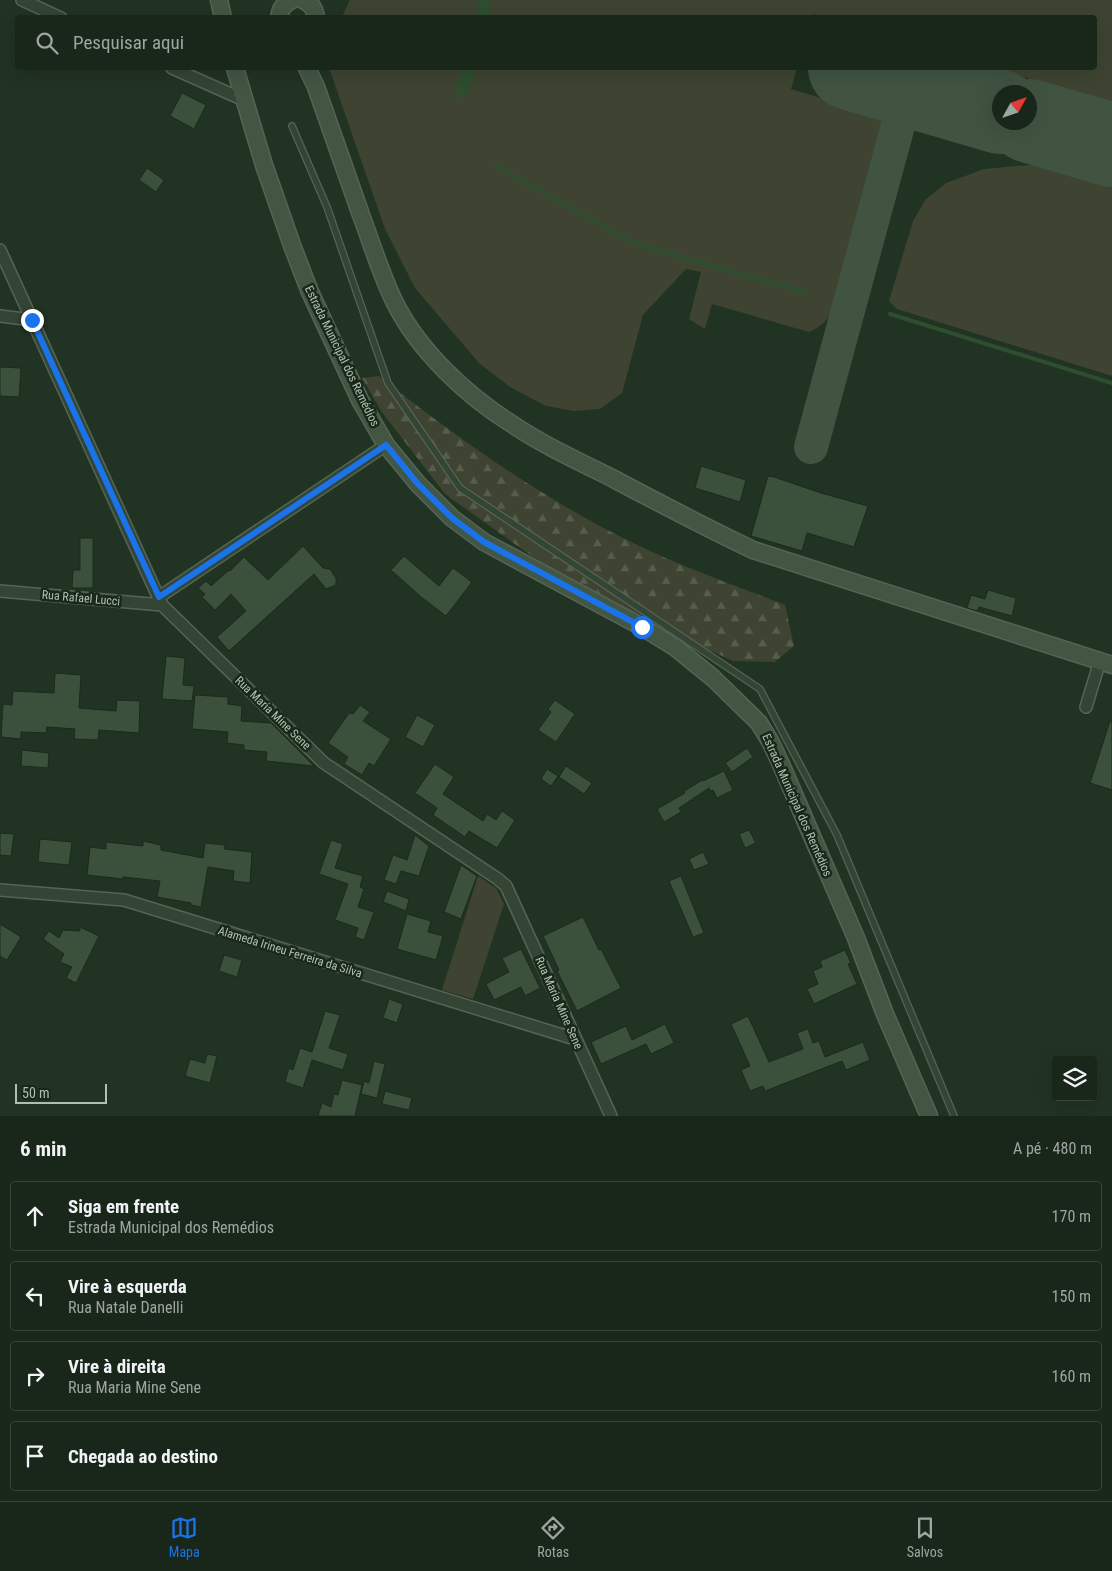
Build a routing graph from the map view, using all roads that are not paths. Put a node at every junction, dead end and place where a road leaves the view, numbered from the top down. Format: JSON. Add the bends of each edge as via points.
{"nodes":[{"id":1,"x":22,"y":0,"type":"edge"},
{"id":2,"x":219,"y":0,"type":"edge"},
{"id":3,"x":292,"y":0,"type":"edge"},
{"id":4,"x":278,"y":11,"type":"edge"},
{"id":5,"x":54,"y":15,"type":"edge"},
{"id":6,"x":222,"y":15,"type":"edge"},
{"id":7,"x":176,"y":70,"type":"edge"},
{"id":8,"x":236,"y":70,"type":"edge"},
{"id":9,"x":308,"y":70,"type":"edge"},
{"id":10,"x":312,"y":70,"type":"edge"},
{"id":11,"x":316,"y":87,"type":"junction"},
{"id":12,"x":244,"y":100,"type":"junction"},
{"id":13,"x":292,"y":126,"type":"dead end"},
{"id":14,"x":0,"y":250,"type":"edge"},
{"id":15,"x":0,"y":316,"type":"edge"},
{"id":16,"x":32,"y":320,"type":"junction"},
{"id":17,"x":386,"y":445,"type":"junction"},
{"id":18,"x":0,"y":591,"type":"edge"},
{"id":19,"x":161,"y":601,"type":"junction"},
{"id":20,"x":1106,"y":663,"type":"edge"},
{"id":21,"x":1086,"y":707,"type":"dead end"},
{"id":22,"x":0,"y":890,"type":"edge"},
{"id":23,"x":575,"y":1039,"type":"junction"},
{"id":24,"x":610,"y":1116,"type":"edge"},
{"id":25,"x":929,"y":1116,"type":"edge"},
{"id":26,"x":954,"y":1116,"type":"edge"}],
"edges":[{"from":1,"to":5,"type":"street"},
{"from":2,"to":6,"type":"main road"},
{"from":3,"to":4,"type":"main road"},
{"from":7,"to":12,"type":"street"},
{"from":8,"to":12,"type":"main road","name":"Estrada Municipal dos Remédios"},
{"from":9,"to":11,"type":"main road"},
{"from":10,"to":11,"type":"main road"},
{"from":11,"to":20,"type":"main road","via":[[382,274],[396,304],[436,360],[460,385],[492,410],[547,444],[753,550]]},
{"from":12,"to":17,"type":"main road","name":"Estrada Municipal dos Remédios","via":[[292,248],[310,292],[360,400]]},
{"from":13,"to":26,"type":"lane","via":[[327,207],[388,383],[460,488],[760,689],[837,835]]},
{"from":14,"to":16,"type":"street","name":"Rua Maria Mine Sene"},
{"from":15,"to":16,"type":"street"},
{"from":16,"to":19,"type":"street","name":"Rua Maria Mine Sene"},
{"from":17,"to":19,"type":"street"},
{"from":17,"to":25,"type":"main road","name":"Estrada Municipal dos Remédios","via":[[452,518],[484,542],[676,648],[759,723],[780,762]]},
{"from":18,"to":19,"type":"street","name":"Rua Rafael Lucci"},
{"from":19,"to":23,"type":"street","name":"Rua Maria Mine Sene","via":[[324,763],[506,886]]},
{"from":20,"to":21,"type":"street"},
{"from":22,"to":23,"type":"street","name":"Alameda Irineu Ferreira da Silva","via":[[124,900]]},
{"from":23,"to":24,"type":"street","name":"Rua Maria Mine Sene"}]}
